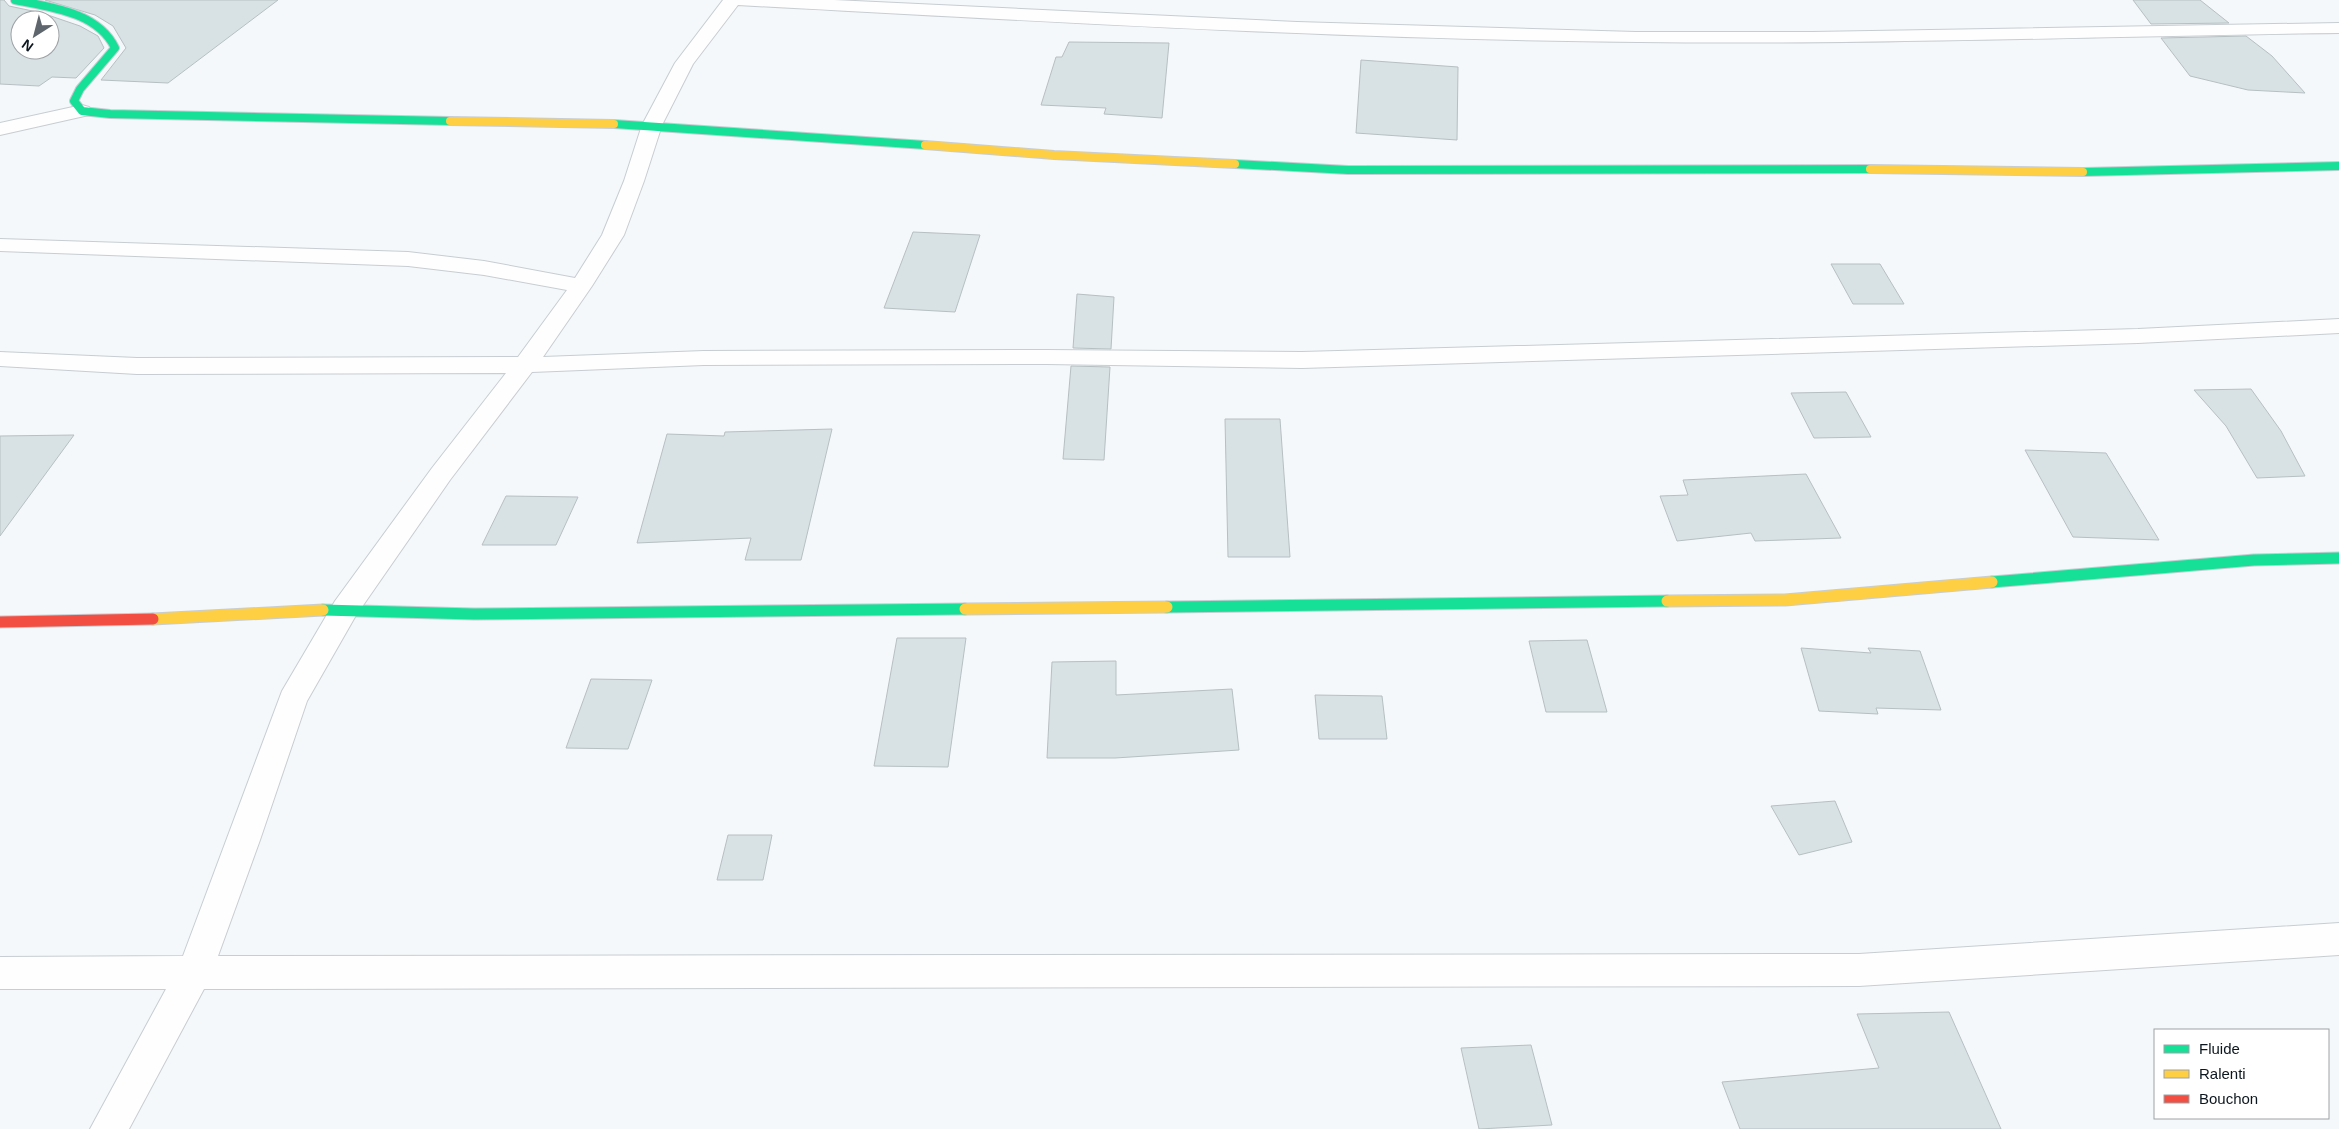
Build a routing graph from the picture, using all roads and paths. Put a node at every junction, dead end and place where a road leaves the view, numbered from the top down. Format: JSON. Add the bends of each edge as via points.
{"nodes":[{"id":1,"x":14,"y":0,"type":"edge"},
{"id":2,"x":732,"y":0,"type":"edge"},
{"id":3,"x":2339,"y":28,"type":"edge"},
{"id":4,"x":82,"y":111,"type":"junction"},
{"id":5,"x":652,"y":125,"type":"junction"},
{"id":6,"x":0,"y":129,"type":"edge"},
{"id":7,"x":2339,"y":166,"type":"edge"},
{"id":8,"x":0,"y":245,"type":"edge"},
{"id":9,"x":581,"y":286,"type":"junction"},
{"id":10,"x":2339,"y":326,"type":"edge"},
{"id":11,"x":0,"y":360,"type":"edge"},
{"id":12,"x":525,"y":365,"type":"junction"},
{"id":13,"x":2339,"y":558,"type":"edge"},
{"id":14,"x":344,"y":609,"type":"junction"},
{"id":15,"x":0,"y":622,"type":"edge"},
{"id":16,"x":2339,"y":939,"type":"edge"},
{"id":17,"x":0,"y":973,"type":"edge"},
{"id":18,"x":194,"y":973,"type":"junction"},
{"id":19,"x":108,"y":1129,"type":"edge"}],
"edges":[{"from":1,"to":4,"type":"street","via":[[38,4],[105,30],[115,48],[74,101]]},
{"from":2,"to":3,"type":"street","via":[[1377,30],[1636,37]]},
{"from":2,"to":5,"type":"street","via":[[684,63]]},
{"from":4,"to":5,"type":"street"},
{"from":4,"to":6,"type":"street"},
{"from":5,"to":7,"type":"street","via":[[1054,155],[1348,170],[1779,168],[2078,172]]},
{"from":5,"to":9,"type":"street","via":[[613,235]]},
{"from":8,"to":9,"type":"street","via":[[408,259],[484,268]]},
{"from":9,"to":12,"type":"street"},
{"from":10,"to":12,"type":"street","via":[[2128,336],[1302,360],[704,358]]},
{"from":11,"to":12,"type":"street","via":[[137,366]]},
{"from":12,"to":14,"type":"street","via":[[441,474]]},
{"from":13,"to":14,"type":"street","via":[[2254,560],[1785,600],[474,614]]},
{"from":14,"to":15,"type":"street","via":[[196,618]]},
{"from":14,"to":18,"type":"street","via":[[293,700]]},
{"from":16,"to":18,"type":"street","via":[[1859,970]]},
{"from":17,"to":18,"type":"street"},
{"from":18,"to":19,"type":"street"}]}
